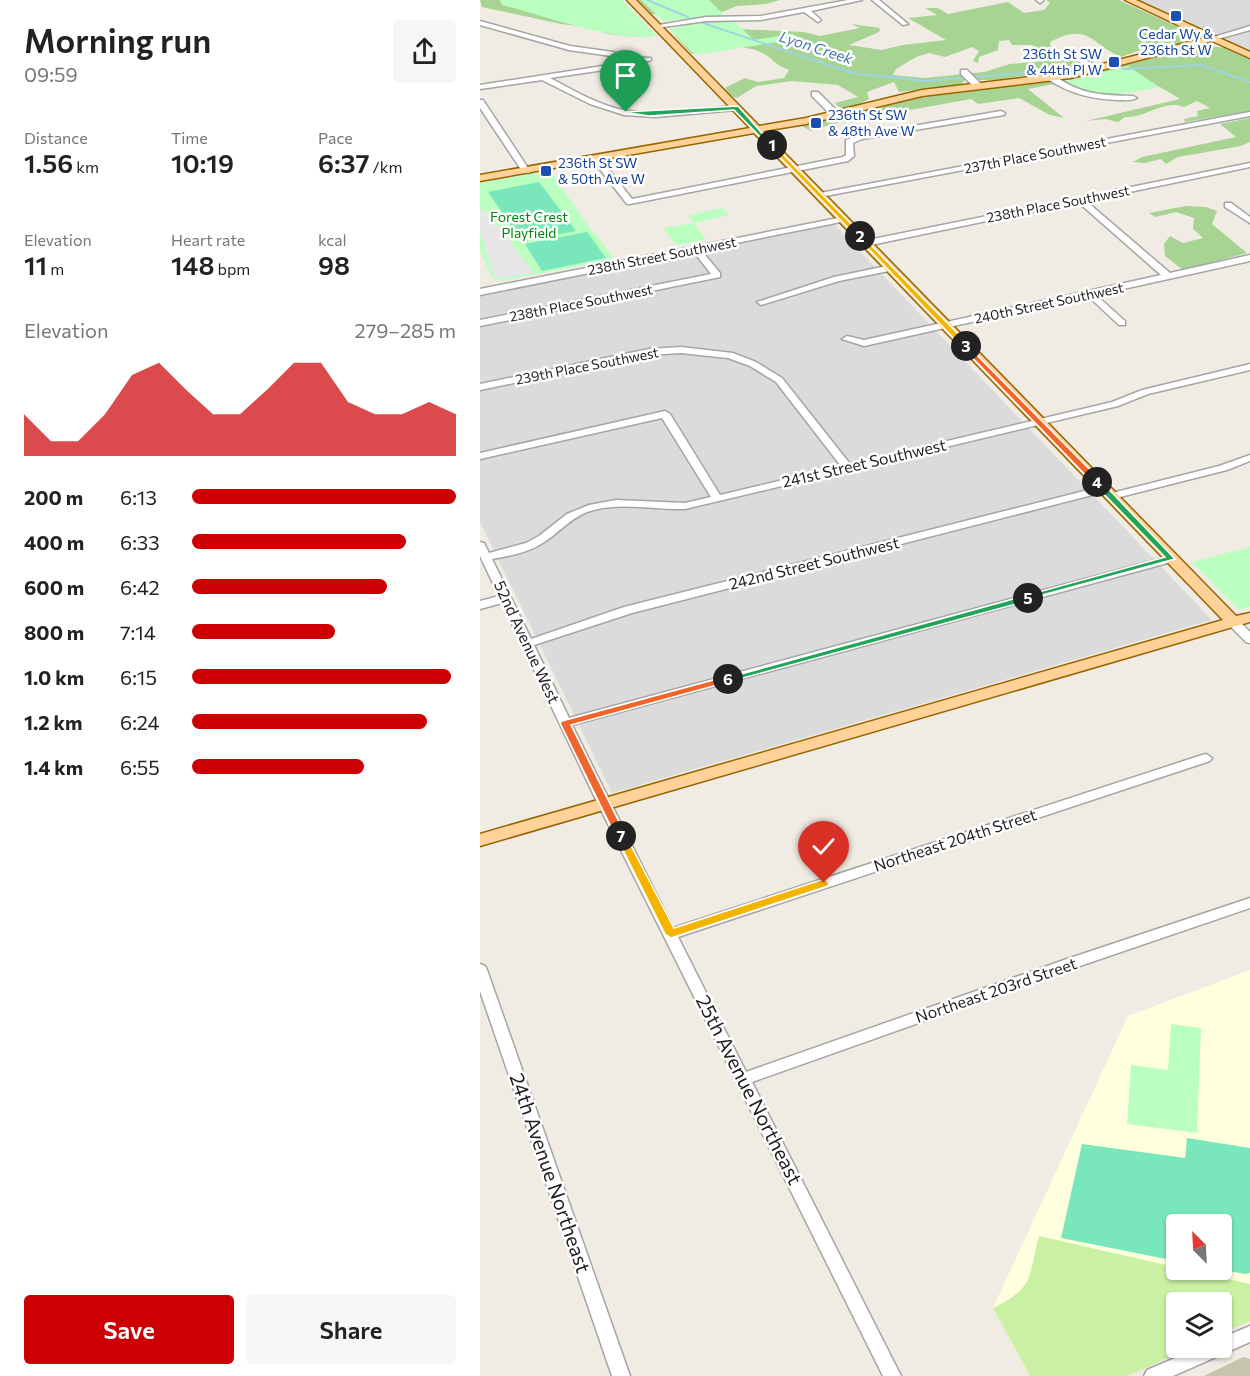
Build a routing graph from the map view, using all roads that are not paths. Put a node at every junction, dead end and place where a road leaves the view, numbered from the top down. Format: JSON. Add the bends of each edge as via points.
{"nodes":[{"id":1,"x":632,"y":0,"type":"edge"},
{"id":2,"x":859,"y":0,"type":"edge"},
{"id":3,"x":875,"y":0,"type":"edge"},
{"id":4,"x":1129,"y":0,"type":"edge"},
{"id":5,"x":804,"y":9,"type":"junction"},
{"id":6,"x":818,"y":20,"type":"dead end"},
{"id":7,"x":480,"y":23,"type":"edge"},
{"id":8,"x":905,"y":24,"type":"dead end"},
{"id":9,"x":656,"y":26,"type":"junction"},
{"id":10,"x":1250,"y":28,"type":"edge"},
{"id":11,"x":1214,"y":38,"type":"junction"},
{"id":12,"x":1250,"y":54,"type":"edge"},
{"id":13,"x":1073,"y":57,"type":"dead end"},
{"id":14,"x":624,"y":59,"type":"junction"},
{"id":15,"x":649,"y":59,"type":"dead end"},
{"id":16,"x":1099,"y":68,"type":"junction"},
{"id":17,"x":964,"y":72,"type":"dead end"},
{"id":18,"x":542,"y":77,"type":"junction"},
{"id":19,"x":1052,"y":78,"type":"junction"},
{"id":20,"x":978,"y":86,"type":"junction"},
{"id":21,"x":480,"y":87,"type":"edge"},
{"id":22,"x":815,"y":94,"type":"dead end"},
{"id":23,"x":1132,"y":98,"type":"dead end"},
{"id":24,"x":480,"y":102,"type":"edge"},
{"id":25,"x":990,"y":103,"type":"dead end"},
{"id":26,"x":736,"y":108,"type":"junction"},
{"id":27,"x":1250,"y":114,"type":"edge"},
{"id":28,"x":836,"y":115,"type":"junction"},
{"id":29,"x":757,"y":130,"type":"junction"},
{"id":30,"x":596,"y":159,"type":"junction"},
{"id":31,"x":1250,"y":165,"type":"edge"},
{"id":32,"x":796,"y":170,"type":"junction"},
{"id":33,"x":526,"y":171,"type":"junction"},
{"id":34,"x":480,"y":178,"type":"edge"},
{"id":35,"x":820,"y":195,"type":"junction"},
{"id":36,"x":1080,"y":200,"type":"junction"},
{"id":37,"x":1228,"y":206,"type":"dead end"},
{"id":38,"x":843,"y":219,"type":"junction"},
{"id":39,"x":1250,"y":221,"type":"edge"},
{"id":40,"x":866,"y":243,"type":"junction"},
{"id":41,"x":696,"y":249,"type":"junction"},
{"id":42,"x":1250,"y":258,"type":"edge"},
{"id":43,"x":891,"y":268,"type":"junction"},
{"id":44,"x":1168,"y":276,"type":"junction"},
{"id":45,"x":480,"y":292,"type":"edge"},
{"id":46,"x":1091,"y":295,"type":"junction"},
{"id":47,"x":761,"y":302,"type":"dead end"},
{"id":48,"x":1122,"y":322,"type":"dead end"},
{"id":49,"x":480,"y":323,"type":"edge"},
{"id":50,"x":945,"y":325,"type":"junction"},
{"id":51,"x":847,"y":339,"type":"dead end"},
{"id":52,"x":1250,"y":367,"type":"edge"},
{"id":53,"x":480,"y":387,"type":"edge"},
{"id":54,"x":1040,"y":422,"type":"junction"},
{"id":55,"x":480,"y":456,"type":"edge"},
{"id":56,"x":1250,"y":458,"type":"edge"},
{"id":57,"x":847,"y":467,"type":"junction"},
{"id":58,"x":1108,"y":493,"type":"junction"},
{"id":59,"x":717,"y":498,"type":"junction"},
{"id":60,"x":480,"y":545,"type":"edge"},
{"id":61,"x":486,"y":557,"type":"junction"},
{"id":62,"x":1171,"y":559,"type":"junction"},
{"id":63,"x":506,"y":598,"type":"junction"},
{"id":64,"x":480,"y":605,"type":"edge"},
{"id":65,"x":1250,"y":617,"type":"edge"},
{"id":66,"x":1233,"y":622,"type":"junction"},
{"id":67,"x":1250,"y":639,"type":"edge"},
{"id":68,"x":526,"y":644,"type":"junction"},
{"id":69,"x":565,"y":723,"type":"junction"},
{"id":70,"x":1206,"y":758,"type":"dead end"},
{"id":71,"x":604,"y":804,"type":"junction"},
{"id":72,"x":480,"y":840,"type":"edge"},
{"id":73,"x":1250,"y":903,"type":"edge"},
{"id":74,"x":671,"y":934,"type":"junction"},
{"id":75,"x":480,"y":970,"type":"edge"},
{"id":76,"x":743,"y":1079,"type":"junction"},
{"id":77,"x":1250,"y":1334,"type":"edge"},
{"id":78,"x":1232,"y":1342,"type":"edge"},
{"id":79,"x":1195,"y":1358,"type":"edge"},
{"id":80,"x":621,"y":1376,"type":"edge"},
{"id":81,"x":892,"y":1376,"type":"edge"},
{"id":82,"x":1153,"y":1376,"type":"edge"}],
"edges":[{"from":1,"to":9,"type":"main road"},
{"from":2,"to":5,"type":"street"},
{"from":3,"to":8,"type":"street"},
{"from":4,"to":11,"type":"main road"},
{"from":5,"to":6,"type":"street"},
{"from":5,"to":9,"type":"street","via":[[761,18]]},
{"from":7,"to":14,"type":"street"},
{"from":9,"to":26,"type":"main road"},
{"from":10,"to":11,"type":"street"},
{"from":11,"to":12,"type":"main road"},
{"from":11,"to":16,"type":"main road"},
{"from":13,"to":16,"type":"street"},
{"from":14,"to":15,"type":"street"},
{"from":14,"to":18,"type":"street","via":[[617,66]]},
{"from":16,"to":19,"type":"main road"},
{"from":17,"to":20,"type":"street"},
{"from":18,"to":21,"type":"street"},
{"from":18,"to":26,"type":"street","via":[[610,109],[626,112]]},
{"from":19,"to":20,"type":"main road"},
{"from":19,"to":23,"type":"street","via":[[1081,95]]},
{"from":20,"to":28,"type":"main road","via":[[922,93]]},
{"from":22,"to":28,"type":"street"},
{"from":24,"to":33,"type":"street"},
{"from":25,"to":32,"type":"street","via":[[1001,112],[860,137],[849,142],[850,156]]},
{"from":26,"to":29,"type":"main road"},
{"from":27,"to":35,"type":"street","name":"237th Place Southwest"},
{"from":28,"to":29,"type":"main road"},
{"from":29,"to":30,"type":"main road"},
{"from":29,"to":32,"type":"main road"},
{"from":30,"to":32,"type":"street","via":[[630,202]]},
{"from":30,"to":33,"type":"main road"},
{"from":31,"to":36,"type":"street","name":"238th Place Southwest"},
{"from":32,"to":35,"type":"main road"},
{"from":33,"to":34,"type":"main road"},
{"from":35,"to":38,"type":"main road"},
{"from":36,"to":40,"type":"street","name":"238th Place Southwest"},
{"from":36,"to":44,"type":"street"},
{"from":37,"to":39,"type":"street"},
{"from":38,"to":40,"type":"main road"},
{"from":38,"to":41,"type":"street","name":"238th Street Southwest"},
{"from":40,"to":43,"type":"main road"},
{"from":41,"to":45,"type":"street","name":"238th Street Southwest"},
{"from":41,"to":49,"type":"street","name":"238th Place Southwest","via":[[717,275]]},
{"from":42,"to":44,"type":"street","name":"240th Street Southwest"},
{"from":43,"to":47,"type":"street","via":[[837,279]]},
{"from":43,"to":50,"type":"main road"},
{"from":44,"to":46,"type":"street","name":"240th Street Southwest"},
{"from":46,"to":48,"type":"street"},
{"from":46,"to":50,"type":"street","name":"240th Street Southwest"},
{"from":50,"to":51,"type":"street","name":"240th Street Southwest","via":[[864,343]]},
{"from":50,"to":54,"type":"main road"},
{"from":52,"to":54,"type":"street","name":"241st Street Southwest"},
{"from":53,"to":57,"type":"street","name":"239th Place Southwest","via":[[649,352],[681,350],[730,355],[779,380]]},
{"from":54,"to":57,"type":"street","name":"241st Street Southwest"},
{"from":54,"to":58,"type":"main road"},
{"from":55,"to":59,"type":"street","via":[[665,414]]},
{"from":56,"to":58,"type":"street","name":"242nd Street Southwest","via":[[1223,468]]},
{"from":57,"to":59,"type":"street","name":"241st Street Southwest"},
{"from":58,"to":62,"type":"main road"},
{"from":58,"to":68,"type":"street","name":"242nd Street Southwest","via":[[628,610]]},
{"from":59,"to":61,"type":"street","name":"241st Street Southwest","via":[[686,506],[593,506],[561,521],[532,544]]},
{"from":60,"to":61,"type":"street","name":"52nd Avenue West"},
{"from":61,"to":63,"type":"street","name":"52nd Avenue West"},
{"from":62,"to":66,"type":"main road"},
{"from":62,"to":69,"type":"street"},
{"from":63,"to":64,"type":"street"},
{"from":63,"to":68,"type":"street","name":"52nd Avenue West"},
{"from":65,"to":66,"type":"main road"},
{"from":66,"to":67,"type":"street"},
{"from":66,"to":71,"type":"main road"},
{"from":68,"to":69,"type":"street","name":"52nd Avenue West"},
{"from":69,"to":71,"type":"street","name":"52nd Avenue West"},
{"from":70,"to":74,"type":"street","name":"Northeast 204th Street"},
{"from":71,"to":72,"type":"main road"},
{"from":71,"to":74,"type":"street","name":"25th Avenue Northeast"},
{"from":73,"to":76,"type":"street","name":"Northeast 203rd Street"},
{"from":74,"to":76,"type":"street","name":"25th Avenue Northeast"},
{"from":75,"to":80,"type":"street","name":"24th Avenue Northeast"},
{"from":76,"to":81,"type":"street","name":"25th Avenue Northeast"},
{"from":77,"to":78,"type":"street"},
{"from":79,"to":82,"type":"street"}]}
